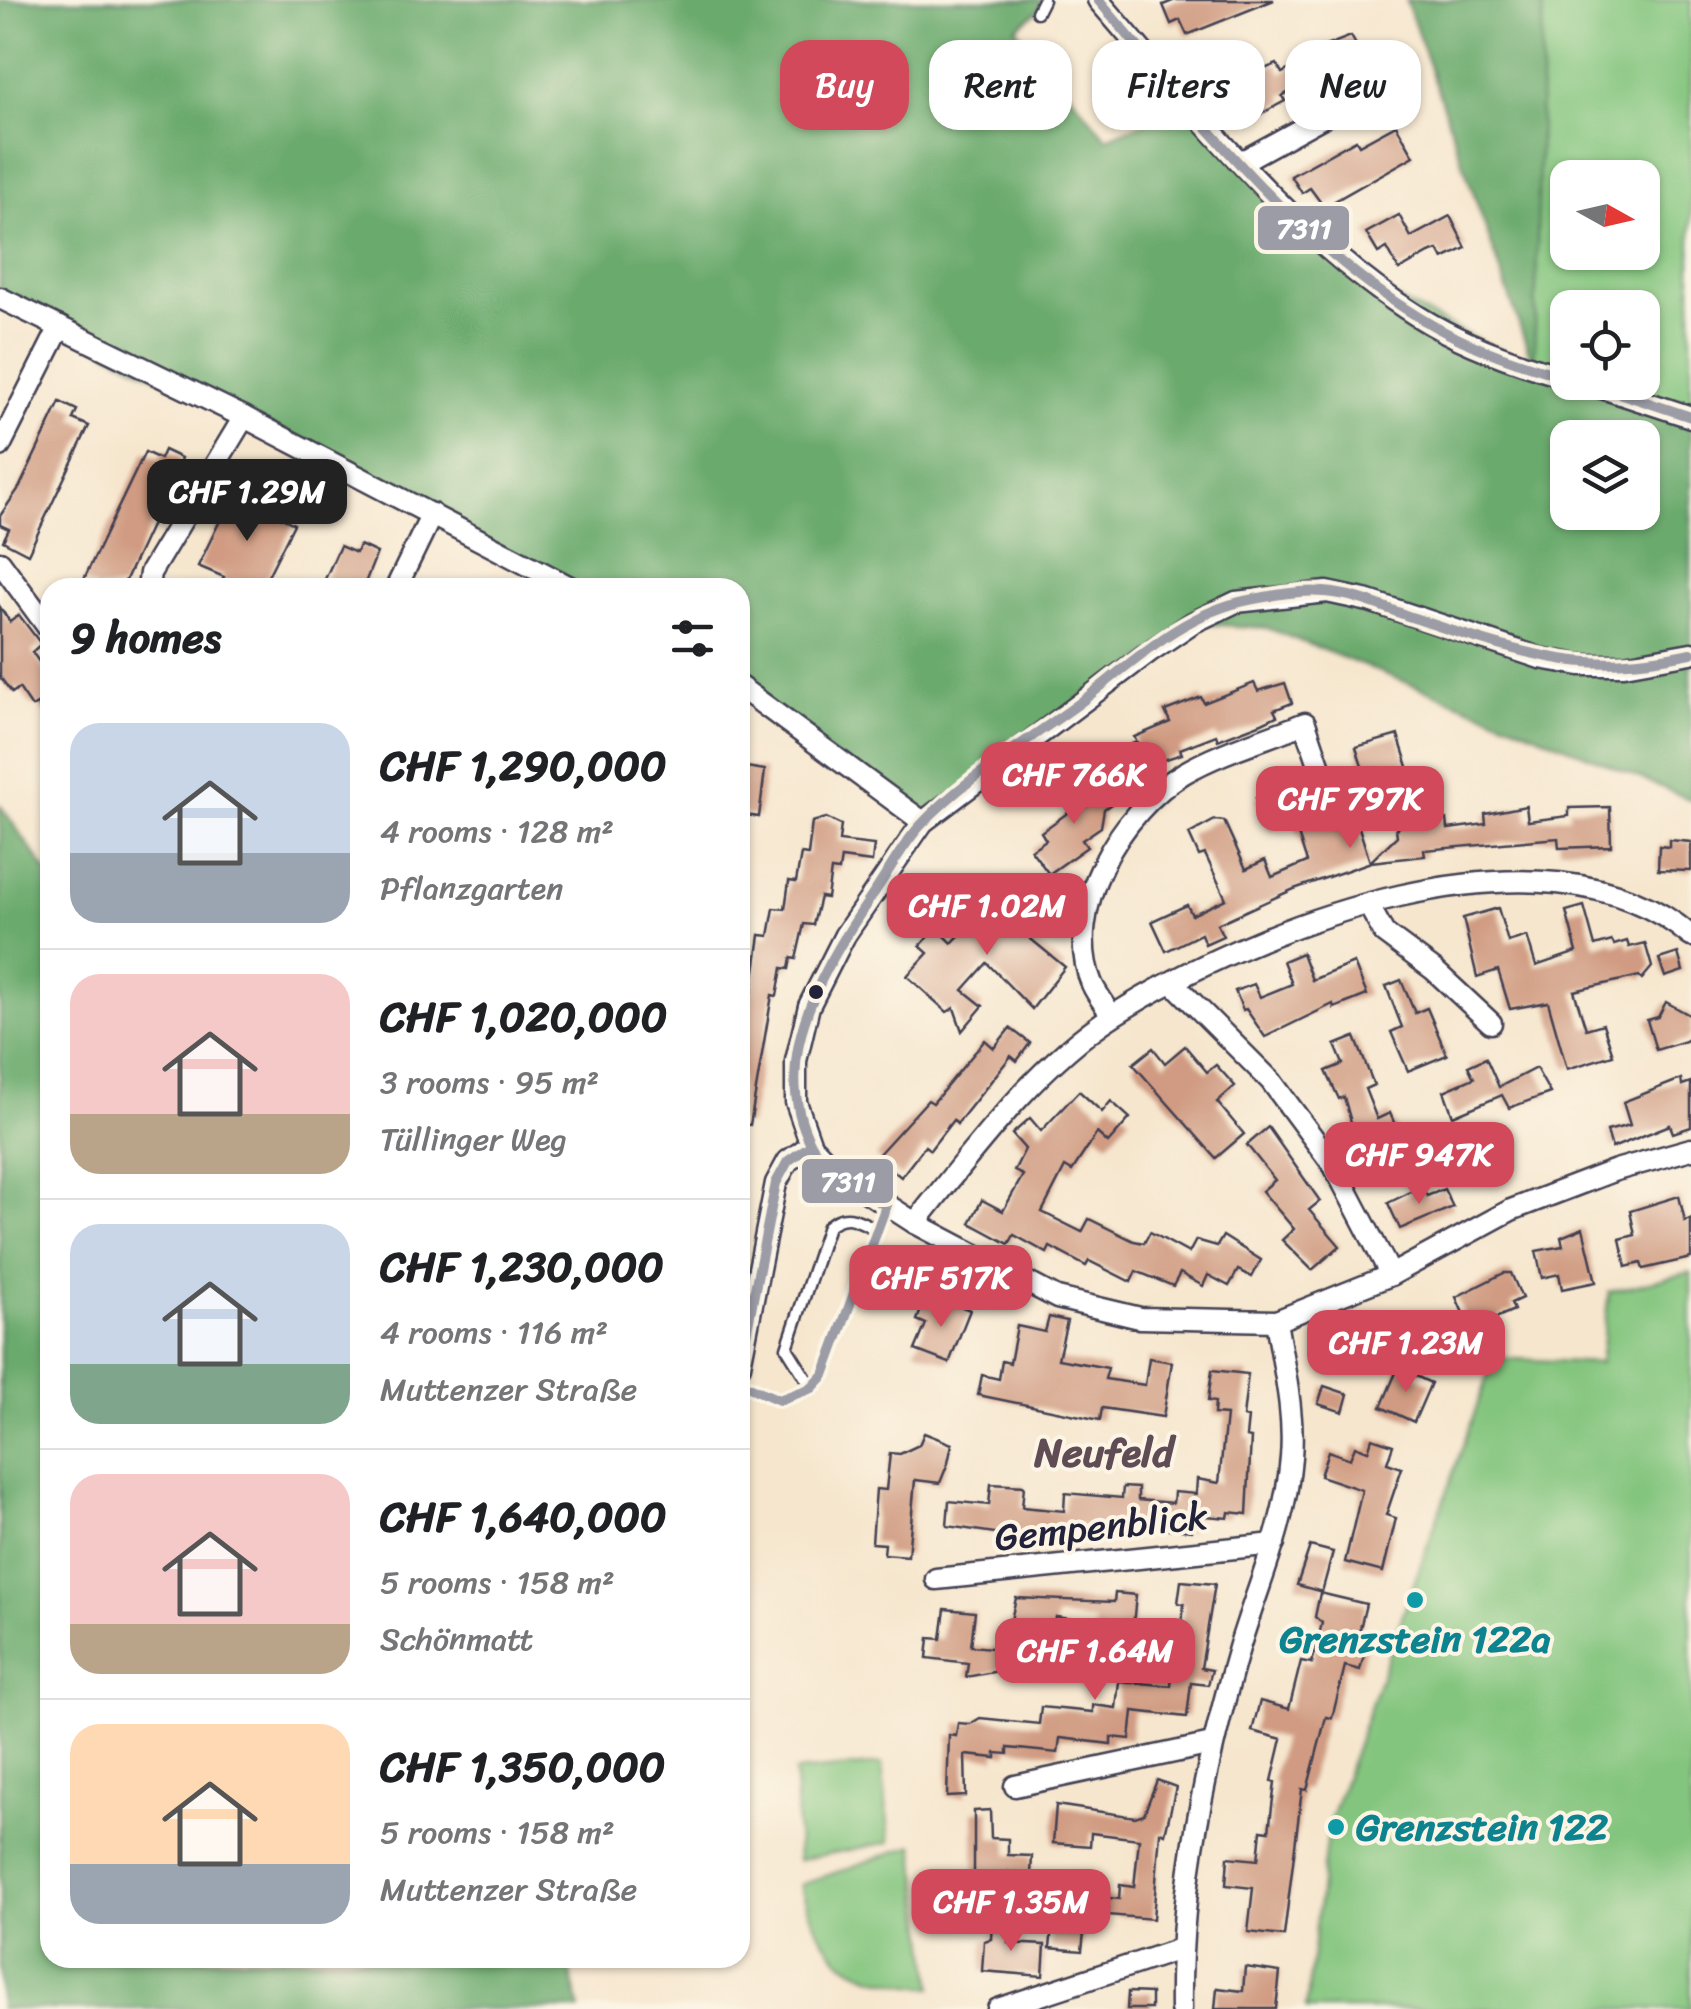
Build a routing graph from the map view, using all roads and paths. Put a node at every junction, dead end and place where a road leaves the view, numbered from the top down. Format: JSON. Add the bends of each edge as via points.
{"nodes":[{"id":1,"x":1043,"y":0,"type":"edge"},
{"id":2,"x":1098,"y":0,"type":"edge"},
{"id":3,"x":1038,"y":12,"type":"dead end"},
{"id":4,"x":1300,"y":130,"type":"edge"},
{"id":5,"x":1240,"y":162,"type":"junction"},
{"id":6,"x":0,"y":298,"type":"edge"},
{"id":7,"x":60,"y":327,"type":"junction"},
{"id":8,"x":1550,"y":373,"type":"edge"},
{"id":9,"x":1641,"y":400,"type":"edge"},
{"id":10,"x":1691,"y":416,"type":"edge"},
{"id":11,"x":244,"y":417,"type":"junction"},
{"id":12,"x":0,"y":446,"type":"edge"},
{"id":13,"x":432,"y":514,"type":"junction"},
{"id":14,"x":0,"y":562,"type":"edge"},
{"id":15,"x":149,"y":578,"type":"edge"},
{"id":16,"x":401,"y":578,"type":"edge"},
{"id":17,"x":549,"y":578,"type":"edge"},
{"id":18,"x":40,"y":616,"type":"edge"},
{"id":19,"x":1691,"y":653,"type":"edge"},
{"id":20,"x":750,"y":697,"type":"edge"},
{"id":21,"x":1325,"y":782,"type":"dead end"},
{"id":22,"x":923,"y":822,"type":"junction"},
{"id":23,"x":1370,"y":906,"type":"junction"},
{"id":24,"x":1691,"y":936,"type":"edge"},
{"id":25,"x":1174,"y":984,"type":"junction"},
{"id":26,"x":1112,"y":1016,"type":"junction"},
{"id":27,"x":1491,"y":1023,"type":"dead end"},
{"id":28,"x":812,"y":1145,"type":"junction"},
{"id":29,"x":1691,"y":1149,"type":"edge"},
{"id":30,"x":886,"y":1206,"type":"junction"},
{"id":31,"x":915,"y":1223,"type":"junction"},
{"id":32,"x":877,"y":1230,"type":"junction"},
{"id":33,"x":1391,"y":1275,"type":"junction"},
{"id":34,"x":750,"y":1315,"type":"edge"},
{"id":35,"x":1276,"y":1321,"type":"junction"},
{"id":36,"x":750,"y":1387,"type":"edge"},
{"id":37,"x":812,"y":1388,"type":"junction"},
{"id":38,"x":1274,"y":1544,"type":"junction"},
{"id":39,"x":936,"y":1579,"type":"dead end"},
{"id":40,"x":1212,"y":1744,"type":"junction"},
{"id":41,"x":1015,"y":1786,"type":"dead end"},
{"id":42,"x":1180,"y":1949,"type":"junction"},
{"id":43,"x":998,"y":2009,"type":"edge"},
{"id":44,"x":1181,"y":2009,"type":"edge"}],
"edges":[{"from":1,"to":3,"type":"lane"},
{"from":2,"to":5,"type":"street"},
{"from":4,"to":5,"type":"street"},
{"from":5,"to":8,"type":"street","via":[[1421,319]]},
{"from":6,"to":7,"type":"street"},
{"from":7,"to":11,"type":"street"},
{"from":7,"to":12,"type":"street"},
{"from":9,"to":10,"type":"street"},
{"from":11,"to":13,"type":"street"},
{"from":11,"to":15,"type":"street"},
{"from":13,"to":16,"type":"street"},
{"from":13,"to":17,"type":"street"},
{"from":14,"to":18,"type":"street"},
{"from":19,"to":22,"type":"street","via":[[1580,666],[1327,592],[1236,602],[1149,652]]},
{"from":20,"to":22,"type":"street"},
{"from":21,"to":26,"type":"street","via":[[1305,723],[1186,772],[1126,825],[1097,882],[1086,929],[1092,983]]},
{"from":22,"to":28,"type":"street","via":[[845,934],[809,1006],[796,1061],[796,1102]]},
{"from":23,"to":24,"type":"street","via":[[1451,886],[1576,886],[1638,902]]},
{"from":23,"to":25,"type":"street","via":[[1293,930]]},
{"from":23,"to":27,"type":"street","via":[[1384,933]]},
{"from":25,"to":26,"type":"street"},
{"from":25,"to":33,"type":"street","via":[[1282,1096],[1334,1166]]},
{"from":26,"to":31,"type":"street","via":[[998,1119]]},
{"from":28,"to":30,"type":"street","via":[[839,1174]]},
{"from":28,"to":34,"type":"street","via":[[788,1161],[776,1184]]},
{"from":29,"to":33,"type":"street","via":[[1510,1210]]},
{"from":30,"to":31,"type":"street"},
{"from":30,"to":32,"type":"lane"},
{"from":31,"to":35,"type":"street","via":[[1057,1298],[1094,1310],[1140,1318]]},
{"from":32,"to":37,"type":"lane","via":[[824,1375]]},
{"from":32,"to":37,"type":"lane","via":[[852,1217],[828,1226],[787,1348]]},
{"from":33,"to":35,"type":"street"},
{"from":35,"to":38,"type":"street","via":[[1292,1454]]},
{"from":36,"to":37,"type":"lane","via":[[779,1400]]},
{"from":38,"to":39,"type":"street","name":"Gempenblick"},
{"from":38,"to":40,"type":"street"},
{"from":40,"to":41,"type":"street"},
{"from":40,"to":42,"type":"street"},
{"from":42,"to":43,"type":"street"},
{"from":42,"to":44,"type":"street"}]}
